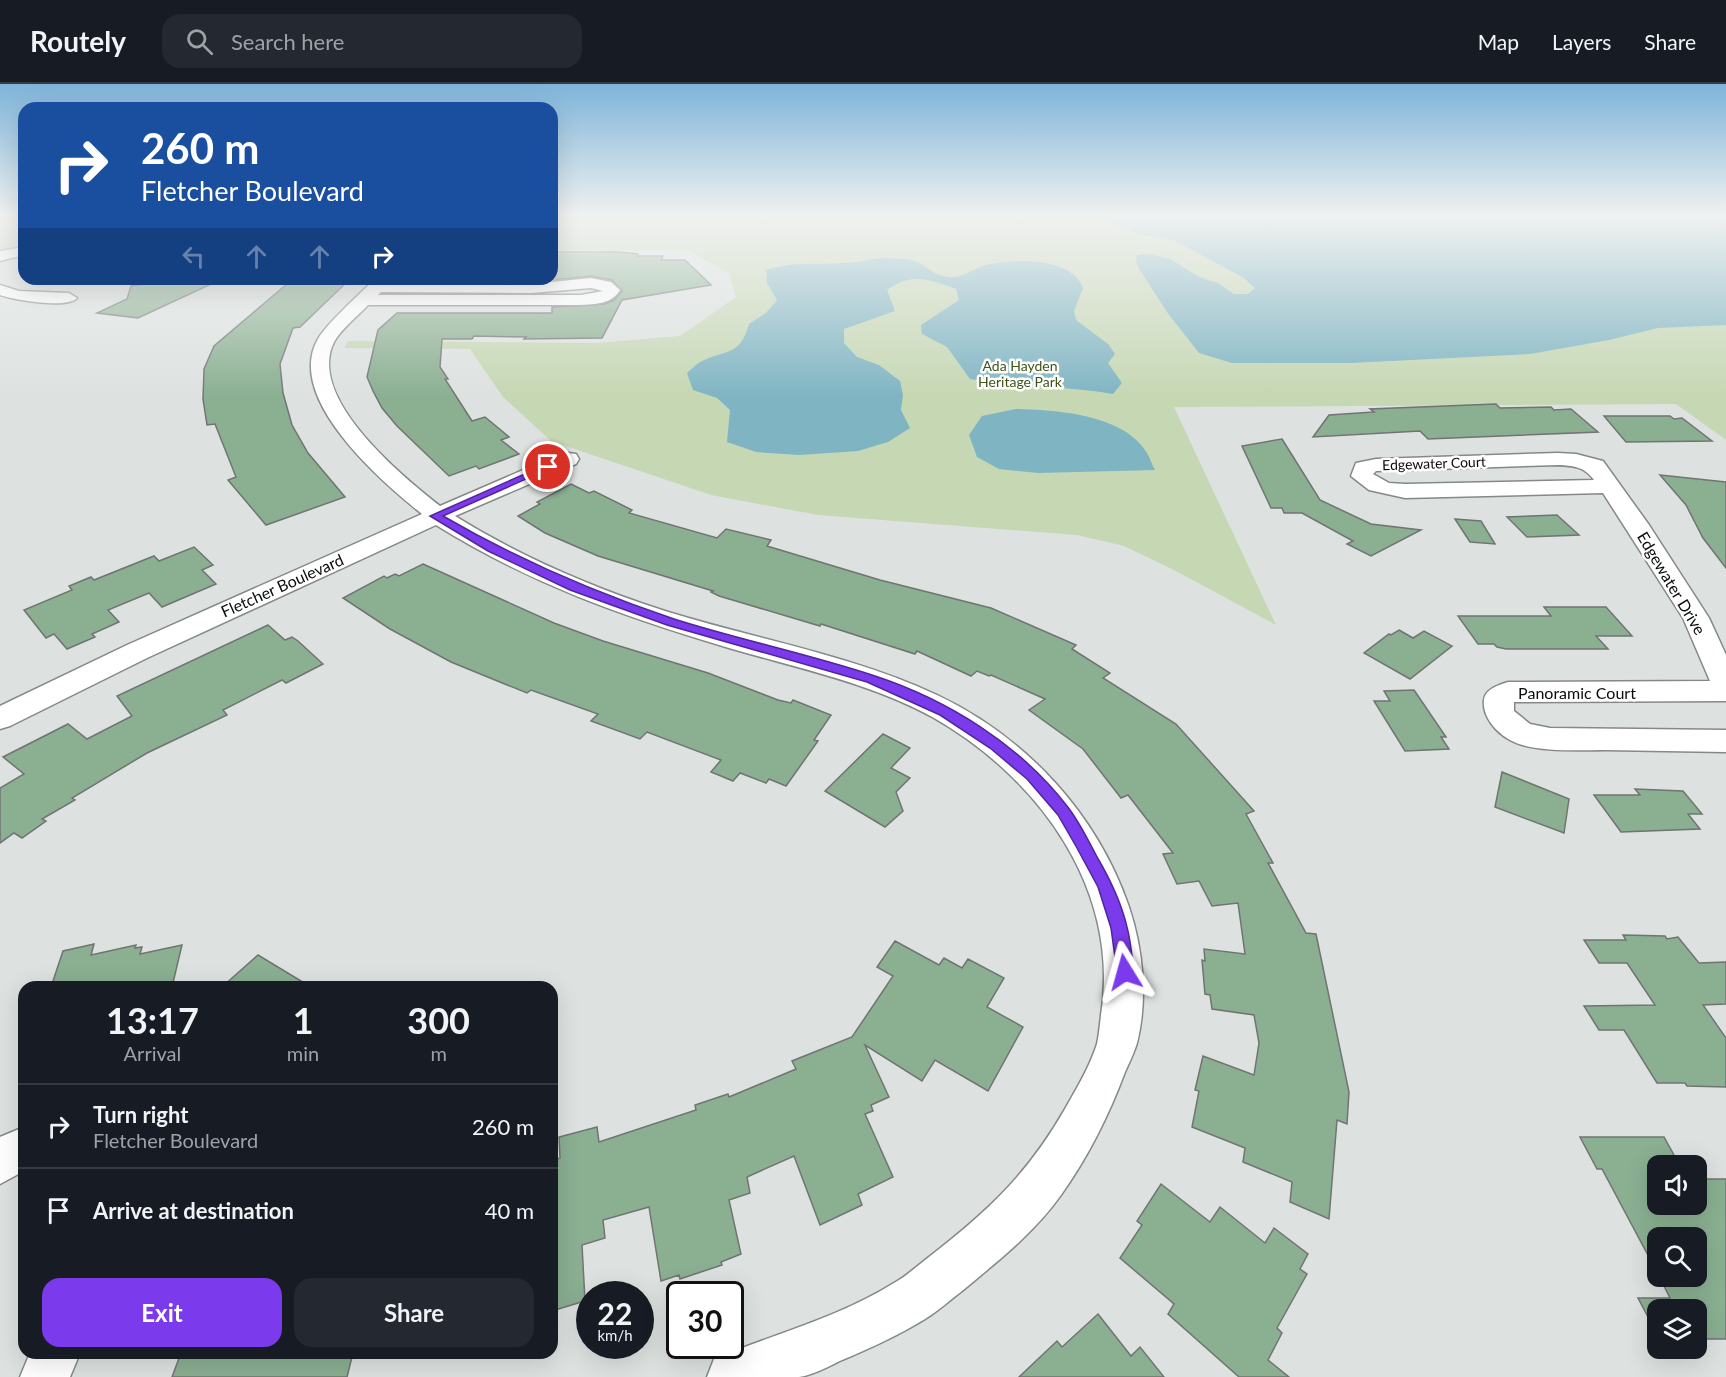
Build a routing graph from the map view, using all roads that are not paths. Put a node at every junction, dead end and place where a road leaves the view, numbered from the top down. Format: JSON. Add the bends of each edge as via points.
{"nodes":[{"id":1,"x":375,"y":288,"type":"edge"},
{"id":2,"x":0,"y":290,"type":"edge"},
{"id":3,"x":69,"y":298,"type":"dead end"},
{"id":4,"x":568,"y":459,"type":"dead end"},
{"id":5,"x":1608,"y":486,"type":"junction"},
{"id":6,"x":435,"y":516,"type":"junction"},
{"id":7,"x":1726,"y":686,"type":"edge"},
{"id":8,"x":1726,"y":692,"type":"edge"},
{"id":9,"x":0,"y":719,"type":"edge"},
{"id":10,"x":1726,"y":741,"type":"edge"},
{"id":11,"x":18,"y":1152,"type":"edge"},
{"id":12,"x":0,"y":1162,"type":"edge"},
{"id":13,"x":52,"y":1359,"type":"edge"},
{"id":14,"x":45,"y":1377,"type":"edge"},
{"id":15,"x":732,"y":1377,"type":"edge"}],
"edges":[{"from":1,"to":1,"type":"street","via":[[581,300],[598,299],[612,290],[594,283],[556,288]]},
{"from":1,"to":6,"type":"street","via":[[326,340],[321,351],[325,393],[339,420],[362,448]]},
{"from":2,"to":3,"type":"street","via":[[17,296]]},
{"from":4,"to":6,"type":"street","name":"Fletcher Boulevard"},
{"from":5,"to":5,"type":"street","name":"Edgewater Court","via":[[1405,491],[1385,490],[1362,476],[1364,468],[1376,465],[1558,459],[1594,466]]},
{"from":5,"to":7,"type":"street","name":"Edgewater Drive","via":[[1696,618]]},
{"from":6,"to":9,"type":"street","name":"Fletcher Boulevard","via":[[76,679]]},
{"from":6,"to":15,"type":"street","via":[[492,549],[574,587],[671,622],[872,679],[945,712],[995,744],[1032,776],[1063,811],[1105,886],[1119,928],[1125,972],[1124,1016],[1110,1071],[1044,1182],[990,1239],[907,1304],[822,1345]]},
{"from":8,"to":10,"type":"street","name":"Panoramic Court","via":[[1508,692],[1498,699],[1500,715],[1521,733],[1550,740]]},
{"from":11,"to":12,"type":"street"},
{"from":13,"to":14,"type":"street"}]}
